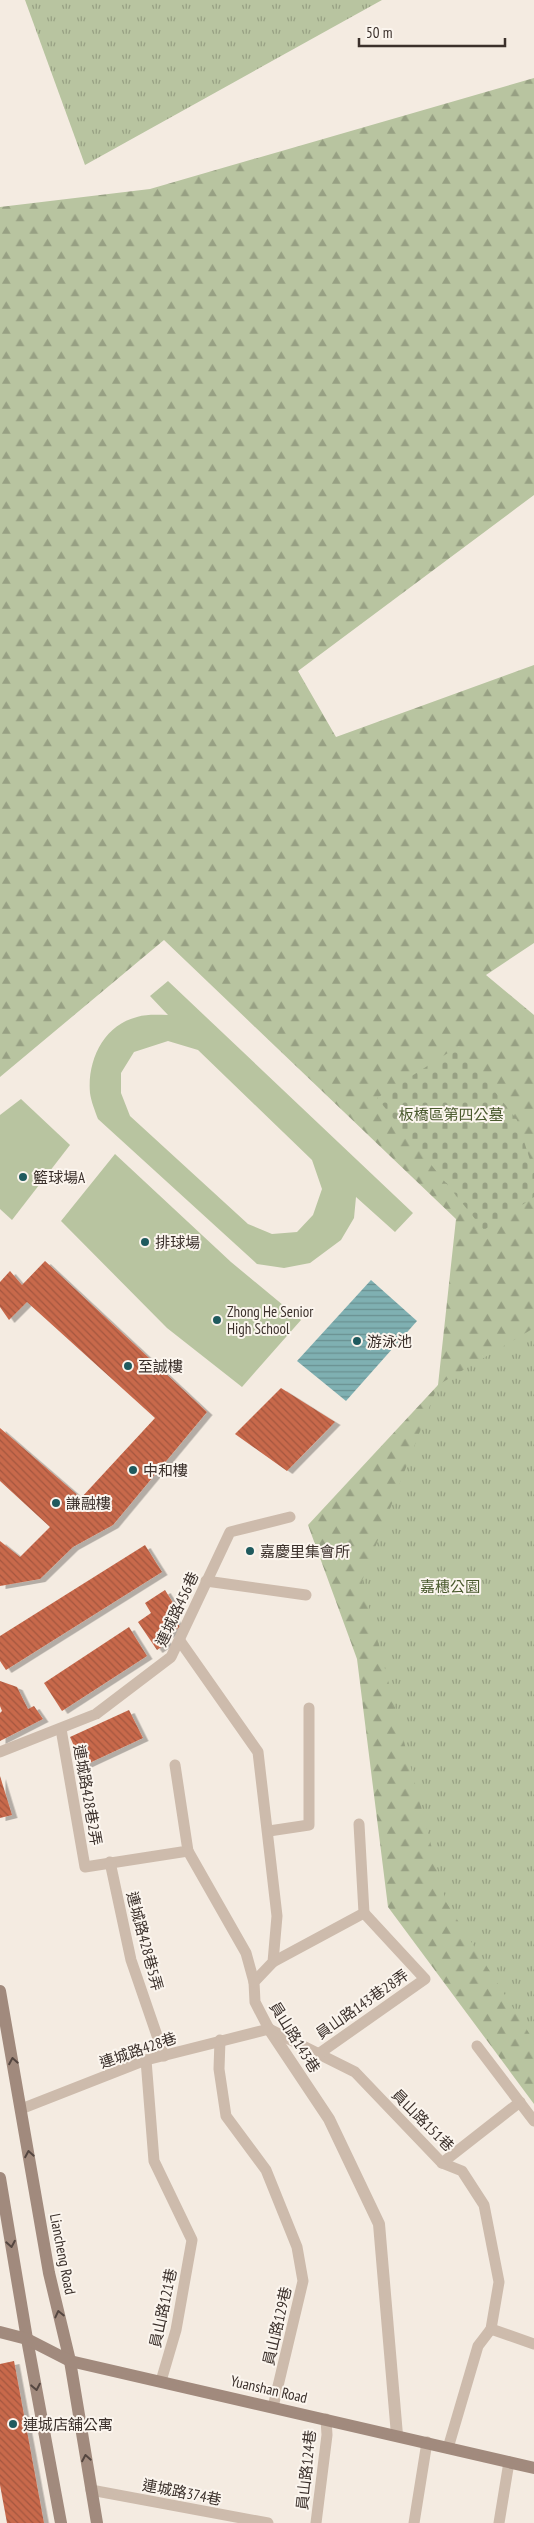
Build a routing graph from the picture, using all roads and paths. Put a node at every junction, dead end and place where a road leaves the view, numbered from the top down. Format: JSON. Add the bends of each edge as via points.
{"nodes":[{"id":1,"x":290,"y":1517,"type":"dead end"},
{"id":2,"x":206,"y":1581,"type":"junction"},
{"id":3,"x":306,"y":1594,"type":"dead end"},
{"id":4,"x":180,"y":1641,"type":"junction"},
{"id":5,"x":309,"y":1708,"type":"dead end"},
{"id":6,"x":61,"y":1729,"type":"junction"},
{"id":7,"x":0,"y":1752,"type":"edge"},
{"id":8,"x":175,"y":1765,"type":"dead end"},
{"id":9,"x":359,"y":1824,"type":"dead end"},
{"id":10,"x":269,"y":1831,"type":"junction"},
{"id":11,"x":188,"y":1852,"type":"junction"},
{"id":12,"x":110,"y":1862,"type":"junction"},
{"id":13,"x":364,"y":1912,"type":"junction"},
{"id":14,"x":273,"y":1962,"type":"junction"},
{"id":15,"x":254,"y":1982,"type":"junction"},
{"id":16,"x":0,"y":1991,"type":"edge"},
{"id":17,"x":269,"y":2029,"type":"junction"},
{"id":18,"x":220,"y":2040,"type":"junction"},
{"id":19,"x":477,"y":2046,"type":"dead end"},
{"id":20,"x":317,"y":2055,"type":"junction"},
{"id":21,"x":164,"y":2056,"type":"junction"},
{"id":22,"x":146,"y":2060,"type":"junction"},
{"id":23,"x":520,"y":2102,"type":"junction"},
{"id":24,"x":21,"y":2109,"type":"junction"},
{"id":25,"x":534,"y":2121,"type":"edge"},
{"id":26,"x":442,"y":2163,"type":"junction"},
{"id":27,"x":0,"y":2178,"type":"edge"},
{"id":28,"x":491,"y":2329,"type":"junction"},
{"id":29,"x":0,"y":2332,"type":"edge"},
{"id":30,"x":27,"y":2339,"type":"junction"},
{"id":31,"x":534,"y":2344,"type":"edge"},
{"id":32,"x":70,"y":2361,"type":"junction"},
{"id":33,"x":161,"y":2381,"type":"junction"},
{"id":34,"x":273,"y":2406,"type":"junction"},
{"id":35,"x":326,"y":2419,"type":"junction"},
{"id":36,"x":397,"y":2435,"type":"junction"},
{"id":37,"x":427,"y":2442,"type":"junction"},
{"id":38,"x":448,"y":2448,"type":"junction"},
{"id":39,"x":509,"y":2462,"type":"junction"},
{"id":40,"x":534,"y":2468,"type":"edge"},
{"id":41,"x":91,"y":2490,"type":"junction"},
{"id":42,"x":226,"y":2520,"type":"edge"},
{"id":43,"x":61,"y":2523,"type":"edge"},
{"id":44,"x":97,"y":2523,"type":"edge"},
{"id":45,"x":268,"y":2523,"type":"edge"},
{"id":46,"x":316,"y":2523,"type":"edge"},
{"id":47,"x":414,"y":2523,"type":"edge"},
{"id":48,"x":499,"y":2523,"type":"edge"}],
"edges":[{"from":1,"to":2,"type":"lane","name":"連城路456巷","via":[[230,1532]]},
{"from":2,"to":3,"type":"lane"},
{"from":2,"to":4,"type":"lane","name":"連城路456巷"},
{"from":4,"to":6,"type":"lane","name":"連城路456巷","via":[[171,1657],[96,1714]]},
{"from":4,"to":10,"type":"lane","via":[[258,1752]]},
{"from":5,"to":10,"type":"lane","via":[[309,1825]]},
{"from":6,"to":7,"type":"lane","name":"連城路456巷"},
{"from":6,"to":12,"type":"lane","name":"連城路428巷2弄","via":[[86,1867]]},
{"from":8,"to":11,"type":"lane"},
{"from":9,"to":13,"type":"lane"},
{"from":10,"to":14,"type":"lane","via":[[277,1916]]},
{"from":11,"to":12,"type":"lane"},
{"from":11,"to":15,"type":"lane","name":"員山路143巷","via":[[246,1954]]},
{"from":12,"to":21,"type":"lane","name":"連城路428巷5弄","via":[[131,1960]]},
{"from":13,"to":14,"type":"lane"},
{"from":13,"to":20,"type":"lane","name":"員山路143巷28弄","via":[[425,1979]]},
{"from":14,"to":15,"type":"lane"},
{"from":15,"to":17,"type":"lane","name":"員山路143巷","via":[[255,2002]]},
{"from":24,"to":16,"type":"main road","name":"Liancheng Road","one_way":true},
{"from":17,"to":18,"type":"lane","name":"連城路428巷"},
{"from":17,"to":20,"type":"lane","name":"員山路151巷"},
{"from":17,"to":36,"type":"street","name":"員山路143巷","via":[[329,2119],[379,2224]]},
{"from":18,"to":21,"type":"lane","name":"連城路428巷"},
{"from":18,"to":34,"type":"lane","name":"員山路129巷","via":[[219,2069],[226,2116],[266,2170],[297,2247],[303,2281]]},
{"from":19,"to":23,"type":"lane"},
{"from":20,"to":26,"type":"lane","name":"員山路151巷","via":[[355,2072]]},
{"from":21,"to":22,"type":"lane","name":"連城路428巷"},
{"from":22,"to":24,"type":"lane","name":"連城路428巷"},
{"from":22,"to":33,"type":"lane","name":"員山路121巷","via":[[154,2161],[192,2240],[176,2330]]},
{"from":23,"to":25,"type":"lane"},
{"from":23,"to":26,"type":"lane"},
{"from":32,"to":24,"type":"main road","name":"Liancheng Road","one_way":true,"via":[[49,2273]]},
{"from":26,"to":28,"type":"lane","name":"員山路151巷","via":[[462,2171],[484,2205],[499,2282]]},
{"from":27,"to":30,"type":"main road","one_way":true},
{"from":28,"to":31,"type":"lane"},
{"from":28,"to":38,"type":"lane","name":"員山路151巷","via":[[478,2346]]},
{"from":29,"to":30,"type":"main road","name":"Yuanshan Road"},
{"from":30,"to":32,"type":"main road","name":"Yuanshan Road"},
{"from":30,"to":43,"type":"main road","one_way":true},
{"from":32,"to":33,"type":"main road","name":"Yuanshan Road"},
{"from":41,"to":32,"type":"main road","name":"Liancheng Road","one_way":true},
{"from":33,"to":34,"type":"main road","name":"Yuanshan Road"},
{"from":34,"to":35,"type":"main road","name":"Yuanshan Road"},
{"from":35,"to":36,"type":"main road","name":"Yuanshan Road"},
{"from":35,"to":46,"type":"lane","name":"員山路124巷"},
{"from":36,"to":37,"type":"main road","name":"Yuanshan Road"},
{"from":37,"to":38,"type":"main road","name":"Yuanshan Road"},
{"from":37,"to":47,"type":"lane"},
{"from":38,"to":39,"type":"main road","name":"Yuanshan Road"},
{"from":39,"to":40,"type":"main road","name":"Yuanshan Road"},
{"from":39,"to":48,"type":"lane"},
{"from":41,"to":42,"type":"lane","name":"連城路374巷"},
{"from":41,"to":44,"type":"main road","name":"Liancheng Road"},
{"from":42,"to":45,"type":"lane","name":"連城路374巷"}]}
